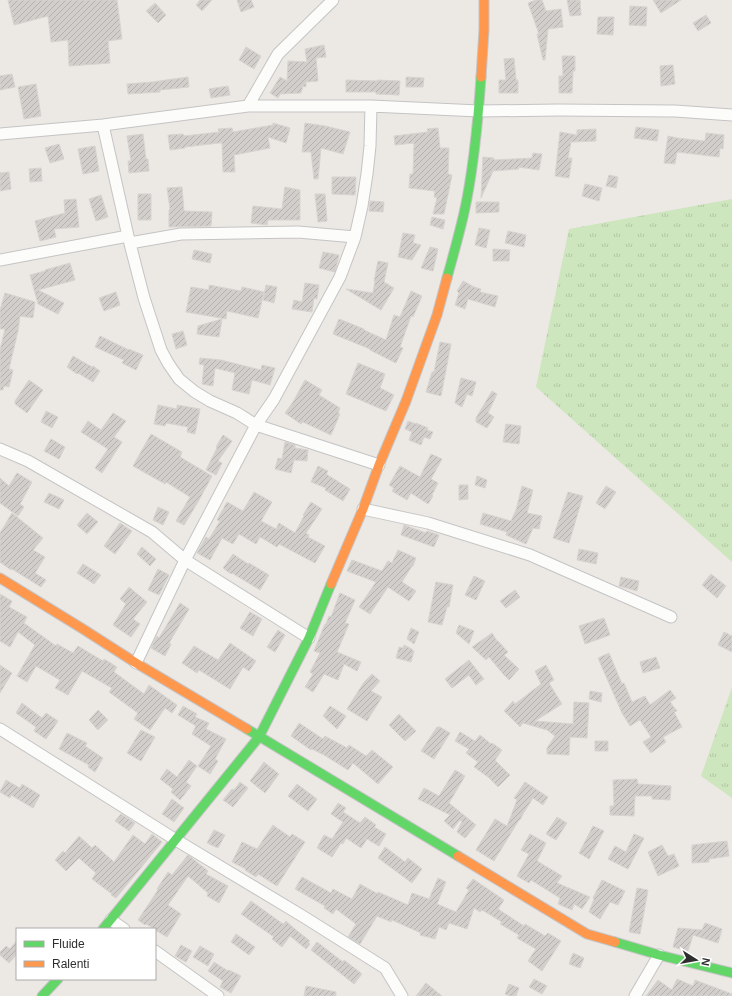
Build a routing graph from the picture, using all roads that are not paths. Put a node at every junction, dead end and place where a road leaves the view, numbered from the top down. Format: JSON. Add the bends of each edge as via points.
{"nodes":[{"id":1,"x":332,"y":0,"type":"edge"},
{"id":2,"x":484,"y":0,"type":"edge"},
{"id":3,"x":248,"y":106,"type":"junction"},
{"id":4,"x":370,"y":106,"type":"junction"},
{"id":5,"x":479,"y":111,"type":"junction"},
{"id":6,"x":732,"y":115,"type":"edge"},
{"id":7,"x":103,"y":125,"type":"junction"},
{"id":8,"x":0,"y":134,"type":"edge"},
{"id":9,"x":355,"y":237,"type":"junction"},
{"id":10,"x":129,"y":240,"type":"junction"},
{"id":11,"x":0,"y":260,"type":"edge"},
{"id":12,"x":256,"y":425,"type":"junction"},
{"id":13,"x":0,"y":449,"type":"edge"},
{"id":14,"x":379,"y":465,"type":"junction"},
{"id":15,"x":363,"y":509,"type":"junction"},
{"id":16,"x":185,"y":560,"type":"junction"},
{"id":17,"x":0,"y":578,"type":"edge"},
{"id":18,"x":671,"y":617,"type":"dead end"},
{"id":19,"x":309,"y":638,"type":"junction"},
{"id":20,"x":136,"y":663,"type":"junction"},
{"id":21,"x":0,"y":729,"type":"edge"},
{"id":22,"x":259,"y":737,"type":"junction"},
{"id":23,"x":176,"y":840,"type":"junction"},
{"id":24,"x":111,"y":920,"type":"junction"},
{"id":25,"x":104,"y":928,"type":"edge"},
{"id":26,"x":123,"y":928,"type":"edge"},
{"id":27,"x":156,"y":952,"type":"edge"},
{"id":28,"x":659,"y":955,"type":"junction"},
{"id":29,"x":732,"y":973,"type":"edge"},
{"id":30,"x":57,"y":980,"type":"edge"},
{"id":31,"x":42,"y":996,"type":"edge"},
{"id":32,"x":218,"y":996,"type":"edge"},
{"id":33,"x":402,"y":996,"type":"edge"},
{"id":34,"x":634,"y":996,"type":"edge"}],
"edges":[{"from":1,"to":3,"type":"street","via":[[278,54]]},
{"from":2,"to":5,"type":"main road"},
{"from":3,"to":4,"type":"street"},
{"from":3,"to":7,"type":"street"},
{"from":4,"to":5,"type":"street"},
{"from":4,"to":9,"type":"street","via":[[367,174]]},
{"from":5,"to":6,"type":"street","via":[[675,111]]},
{"from":5,"to":14,"type":"main road","via":[[464,213],[437,314],[406,401]]},
{"from":7,"to":8,"type":"street"},
{"from":7,"to":10,"type":"street"},
{"from":9,"to":10,"type":"street","via":[[298,232],[181,234]]},
{"from":9,"to":12,"type":"street","via":[[340,277],[274,400]]},
{"from":10,"to":11,"type":"street"},
{"from":10,"to":12,"type":"street","via":[[144,298],[158,342],[168,363],[179,379],[195,392]]},
{"from":12,"to":14,"type":"street"},
{"from":12,"to":16,"type":"street"},
{"from":13,"to":16,"type":"street","via":[[28,461],[152,532]]},
{"from":14,"to":15,"type":"main road"},
{"from":15,"to":18,"type":"street","via":[[428,523],[530,555]]},
{"from":15,"to":19,"type":"main road"},
{"from":16,"to":19,"type":"street"},
{"from":16,"to":20,"type":"street"},
{"from":17,"to":20,"type":"main road"},
{"from":19,"to":22,"type":"main road"},
{"from":20,"to":22,"type":"main road"},
{"from":21,"to":23,"type":"street"},
{"from":22,"to":23,"type":"main road"},
{"from":22,"to":28,"type":"main road","via":[[587,934]]},
{"from":23,"to":24,"type":"main road"},
{"from":23,"to":33,"type":"street","via":[[385,968]]},
{"from":24,"to":25,"type":"main road"},
{"from":24,"to":26,"type":"street"},
{"from":27,"to":32,"type":"street"},
{"from":28,"to":29,"type":"main road"},
{"from":28,"to":34,"type":"street"},
{"from":30,"to":31,"type":"main road"}]}
